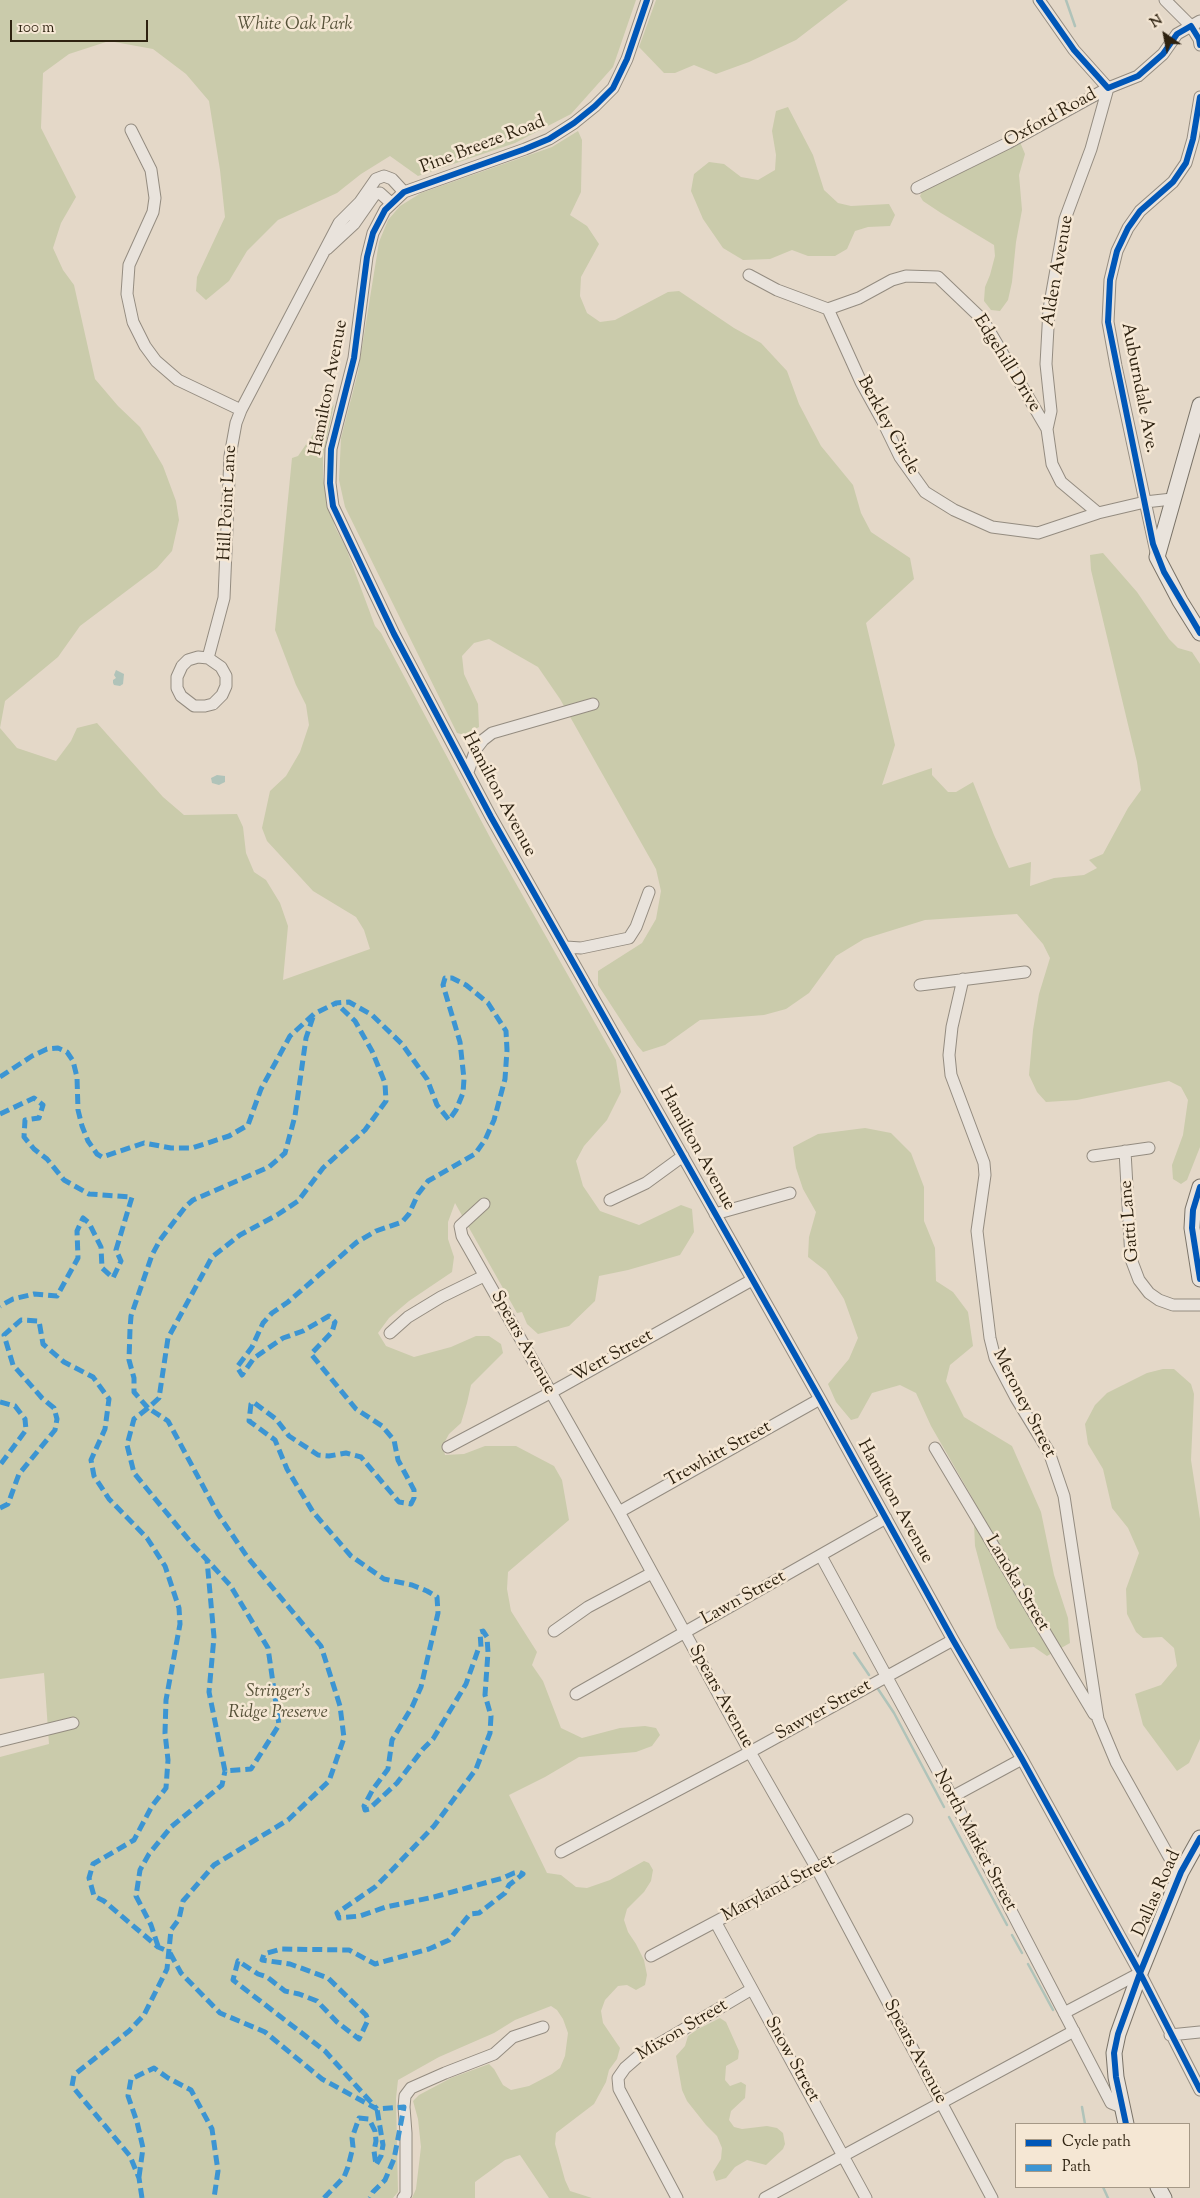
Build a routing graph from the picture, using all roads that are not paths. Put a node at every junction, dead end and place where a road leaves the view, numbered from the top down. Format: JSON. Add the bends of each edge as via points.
{"nodes":[{"id":1,"x":647,"y":0,"type":"edge"},
{"id":2,"x":1039,"y":0,"type":"edge"},
{"id":3,"x":1166,"y":0,"type":"edge"},
{"id":4,"x":1195,"y":24,"type":"edge"},
{"id":5,"x":1200,"y":44,"type":"edge"},
{"id":6,"x":1108,"y":88,"type":"junction"},
{"id":7,"x":1200,"y":97,"type":"edge"},
{"id":8,"x":131,"y":130,"type":"dead end"},
{"id":9,"x":918,"y":188,"type":"dead end"},
{"id":10,"x":404,"y":192,"type":"junction"},
{"id":11,"x":391,"y":203,"type":"junction"},
{"id":12,"x":361,"y":207,"type":"junction"},
{"id":13,"x":749,"y":275,"type":"dead end"},
{"id":14,"x":828,"y":309,"type":"junction"},
{"id":15,"x":1200,"y":407,"type":"edge"},
{"id":16,"x":241,"y":410,"type":"junction"},
{"id":17,"x":1047,"y":429,"type":"junction"},
{"id":18,"x":1172,"y":499,"type":"junction"},
{"id":19,"x":1145,"y":502,"type":"junction"},
{"id":20,"x":1098,"y":513,"type":"junction"},
{"id":21,"x":1157,"y":557,"type":"junction"},
{"id":22,"x":1200,"y":633,"type":"edge"},
{"id":23,"x":208,"y":658,"type":"junction"},
{"id":24,"x":593,"y":704,"type":"dead end"},
{"id":25,"x":468,"y":772,"type":"junction"},
{"id":26,"x":649,"y":892,"type":"dead end"},
{"id":27,"x":566,"y":948,"type":"junction"},
{"id":28,"x":1025,"y":972,"type":"dead end"},
{"id":29,"x":963,"y":980,"type":"junction"},
{"id":30,"x":920,"y":985,"type":"dead end"},
{"id":31,"x":1149,"y":1148,"type":"dead end"},
{"id":32,"x":1125,"y":1151,"type":"junction"},
{"id":33,"x":683,"y":1156,"type":"junction"},
{"id":34,"x":1093,"y":1156,"type":"dead end"},
{"id":35,"x":1200,"y":1187,"type":"edge"},
{"id":36,"x":790,"y":1193,"type":"dead end"},
{"id":37,"x":610,"y":1200,"type":"dead end"},
{"id":38,"x":484,"y":1204,"type":"dead end"},
{"id":39,"x":715,"y":1214,"type":"junction"},
{"id":40,"x":484,"y":1276,"type":"junction"},
{"id":41,"x":752,"y":1280,"type":"junction"},
{"id":42,"x":1200,"y":1280,"type":"edge"},
{"id":43,"x":1200,"y":1306,"type":"edge"},
{"id":44,"x":390,"y":1333,"type":"dead end"},
{"id":45,"x":550,"y":1393,"type":"junction"},
{"id":46,"x":820,"y":1398,"type":"junction"},
{"id":47,"x":448,"y":1447,"type":"dead end"},
{"id":48,"x":935,"y":1448,"type":"dead end"},
{"id":49,"x":619,"y":1512,"type":"junction"},
{"id":50,"x":886,"y":1518,"type":"junction"},
{"id":51,"x":820,"y":1556,"type":"junction"},
{"id":52,"x":652,"y":1573,"type":"junction"},
{"id":53,"x":554,"y":1631,"type":"dead end"},
{"id":54,"x":684,"y":1632,"type":"junction"},
{"id":55,"x":953,"y":1640,"type":"junction"},
{"id":56,"x":887,"y":1676,"type":"junction"},
{"id":57,"x":576,"y":1694,"type":"dead end"},
{"id":58,"x":1098,"y":1719,"type":"junction"},
{"id":59,"x":73,"y":1723,"type":"dead end"},
{"id":60,"x":0,"y":1741,"type":"edge"},
{"id":61,"x":750,"y":1752,"type":"junction"},
{"id":62,"x":1022,"y":1759,"type":"junction"},
{"id":63,"x":952,"y":1797,"type":"junction"},
{"id":64,"x":906,"y":1820,"type":"dead end"},
{"id":65,"x":1200,"y":1838,"type":"edge"},
{"id":66,"x":561,"y":1852,"type":"dead end"},
{"id":67,"x":817,"y":1869,"type":"junction"},
{"id":68,"x":1181,"y":1872,"type":"junction"},
{"id":69,"x":716,"y":1922,"type":"junction"},
{"id":70,"x":651,"y":1956,"type":"dead end"},
{"id":71,"x":1140,"y":1973,"type":"junction"},
{"id":72,"x":752,"y":1989,"type":"junction"},
{"id":73,"x":1064,"y":2013,"type":"junction"},
{"id":74,"x":543,"y":2028,"type":"dead end"},
{"id":75,"x":1074,"y":2031,"type":"junction"},
{"id":76,"x":1200,"y":2032,"type":"edge"},
{"id":77,"x":1170,"y":2035,"type":"junction"},
{"id":78,"x":1200,"y":2090,"type":"edge"},
{"id":79,"x":941,"y":2103,"type":"junction"},
{"id":80,"x":1121,"y":2107,"type":"junction"},
{"id":81,"x":1126,"y":2123,"type":"edge"},
{"id":82,"x":844,"y":2156,"type":"junction"},
{"id":83,"x":403,"y":2198,"type":"edge"},
{"id":84,"x":677,"y":2198,"type":"edge"},
{"id":85,"x":765,"y":2198,"type":"edge"},
{"id":86,"x":866,"y":2198,"type":"edge"},
{"id":87,"x":992,"y":2198,"type":"edge"}],
"edges":[{"from":1,"to":10,"type":"street","name":"Pine Breeze Road","via":[[627,59],[613,88],[574,123],[549,139]]},
{"from":2,"to":6,"type":"street","via":[[1074,50]]},
{"from":3,"to":4,"type":"street"},
{"from":4,"to":5,"type":"street"},
{"from":4,"to":6,"type":"street","name":"Oxford Road","via":[[1177,34],[1163,54],[1138,76]]},
{"from":6,"to":9,"type":"street","name":"Oxford Road"},
{"from":6,"to":17,"type":"street","name":"Alden Avenue","via":[[1091,149],[1065,219],[1049,309],[1046,364],[1051,411]]},
{"from":7,"to":19,"type":"street","name":"Auburndale Ave.","via":[[1186,163],[1173,182],[1140,211],[1128,228],[1117,251],[1110,280],[1108,322]]},
{"from":8,"to":16,"type":"street","via":[[151,170],[155,198],[129,265],[127,294],[133,322],[154,358],[183,384]]},
{"from":10,"to":11,"type":"street","name":"Hamilton Avenue"},
{"from":10,"to":12,"type":"street","name":"Hill Point Lane","via":[[396,181],[380,177]]},
{"from":11,"to":12,"type":"street","name":"Hill Point Lane","via":[[383,195],[376,194]]},
{"from":11,"to":25,"type":"street","name":"Hamilton Avenue","via":[[373,233],[367,257],[354,358],[331,450],[331,494],[333,506],[394,634]]},
{"from":12,"to":16,"type":"street","name":"Hill Point Lane","via":[[327,249]]},
{"from":13,"to":14,"type":"street","via":[[777,290]]},
{"from":14,"to":17,"type":"street","name":"Edgehill Drive","via":[[846,304],[892,280],[906,276],[938,277],[983,320]]},
{"from":14,"to":20,"type":"street","name":"Berkley Circle","via":[[900,457],[925,492],[978,521],[1010,530],[1038,533]]},
{"from":15,"to":18,"type":"street"},
{"from":16,"to":23,"type":"street","name":"Hill Point Lane","via":[[230,456],[224,598]]},
{"from":17,"to":20,"type":"street","via":[[1052,464],[1061,482]]},
{"from":18,"to":19,"type":"street","name":"Berkley Circle"},
{"from":18,"to":21,"type":"street"},
{"from":19,"to":20,"type":"street","name":"Berkley Circle"},
{"from":19,"to":21,"type":"street"},
{"from":21,"to":22,"type":"street"},
{"from":23,"to":23,"type":"street","via":[[218,663],[224,672],[225,690],[213,704],[194,706],[180,694],[176,684],[178,674],[188,660]]},
{"from":24,"to":25,"type":"street","via":[[492,733],[476,749]]},
{"from":25,"to":27,"type":"street","name":"Hamilton Avenue"},
{"from":26,"to":27,"type":"street","via":[[636,927],[628,938]]},
{"from":27,"to":33,"type":"street","name":"Hamilton Avenue"},
{"from":28,"to":29,"type":"street"},
{"from":29,"to":30,"type":"street"},
{"from":29,"to":58,"type":"street","name":"Meroney Street","via":[[949,1055],[951,1076],[984,1163],[977,1230],[990,1338],[995,1358],[1050,1452],[1064,1496]]},
{"from":31,"to":32,"type":"street"},
{"from":32,"to":34,"type":"street"},
{"from":32,"to":43,"type":"street","name":"Gatti Lane","via":[[1131,1259],[1139,1280],[1159,1300],[1174,1305]]},
{"from":33,"to":37,"type":"street","via":[[646,1183]]},
{"from":33,"to":39,"type":"street","name":"Hamilton Avenue"},
{"from":35,"to":42,"type":"street","via":[[1192,1228]]},
{"from":36,"to":39,"type":"street"},
{"from":38,"to":40,"type":"street","name":"Spears Avenue","via":[[460,1226],[462,1236]]},
{"from":39,"to":41,"type":"street","name":"Hamilton Avenue"},
{"from":40,"to":44,"type":"street","via":[[417,1312]]},
{"from":40,"to":45,"type":"street","name":"Spears Avenue"},
{"from":41,"to":45,"type":"street","name":"Wert Street"},
{"from":41,"to":46,"type":"street","name":"Hamilton Avenue"},
{"from":45,"to":47,"type":"street","name":"Wert Street"},
{"from":45,"to":49,"type":"street","name":"Spears Avenue"},
{"from":46,"to":49,"type":"street","name":"Trewhitt Street"},
{"from":46,"to":50,"type":"street","name":"Hamilton Avenue"},
{"from":48,"to":58,"type":"street","name":"Lanoka Street"},
{"from":49,"to":52,"type":"street","name":"Spears Avenue"},
{"from":50,"to":51,"type":"street","name":"Lawn Street"},
{"from":50,"to":55,"type":"street","name":"Hamilton Avenue"},
{"from":51,"to":54,"type":"street","name":"Lawn Street"},
{"from":51,"to":56,"type":"street","name":"North Market Street"},
{"from":52,"to":53,"type":"street","via":[[588,1607]]},
{"from":52,"to":54,"type":"street","name":"Spears Avenue"},
{"from":54,"to":57,"type":"street","name":"Lawn Street"},
{"from":54,"to":61,"type":"street","name":"Spears Avenue"},
{"from":55,"to":56,"type":"street","name":"Sawyer Street"},
{"from":55,"to":62,"type":"street","name":"Hamilton Avenue"},
{"from":56,"to":61,"type":"street","name":"Sawyer Street"},
{"from":56,"to":63,"type":"street","name":"North Market Street"},
{"from":58,"to":68,"type":"street","name":"Meroney Street","via":[[1120,1769],[1172,1862]]},
{"from":59,"to":60,"type":"street"},
{"from":61,"to":66,"type":"street","name":"Sawyer Street"},
{"from":61,"to":67,"type":"street","name":"Spears Avenue"},
{"from":62,"to":63,"type":"street"},
{"from":62,"to":71,"type":"street","name":"Hamilton Avenue"},
{"from":63,"to":73,"type":"street","name":"North Market Street"},
{"from":64,"to":67,"type":"street","name":"Maryland Street"},
{"from":65,"to":68,"type":"street","name":"Dallas Road"},
{"from":67,"to":69,"type":"street","name":"Maryland Street"},
{"from":67,"to":79,"type":"street","name":"Spears Avenue"},
{"from":68,"to":71,"type":"street","name":"Dallas Road"},
{"from":69,"to":70,"type":"street","name":"Maryland Street"},
{"from":69,"to":72,"type":"street","name":"Snow Street"},
{"from":71,"to":73,"type":"street"},
{"from":71,"to":77,"type":"street","name":"Hamilton Avenue"},
{"from":71,"to":80,"type":"street","name":"Dallas Road","via":[[1114,2053]]},
{"from":72,"to":82,"type":"street","name":"Snow Street"},
{"from":72,"to":84,"type":"street","name":"Mixon Street","via":[[640,2055],[618,2078],[619,2088]]},
{"from":73,"to":75,"type":"street","name":"North Market Street"},
{"from":74,"to":83,"type":"street","via":[[513,2037],[494,2054],[411,2088],[405,2096],[404,2107],[406,2194]]},
{"from":75,"to":79,"type":"street"},
{"from":75,"to":80,"type":"street","name":"North Market Street","via":[[1111,2103]]},
{"from":76,"to":77,"type":"street"},
{"from":77,"to":78,"type":"street","name":"Hamilton Avenue"},
{"from":79,"to":82,"type":"street"},
{"from":79,"to":87,"type":"street","name":"Spears Avenue"},
{"from":80,"to":81,"type":"street","name":"North Market Street"},
{"from":82,"to":85,"type":"street"},
{"from":82,"to":86,"type":"street","name":"Snow Street"}]}
